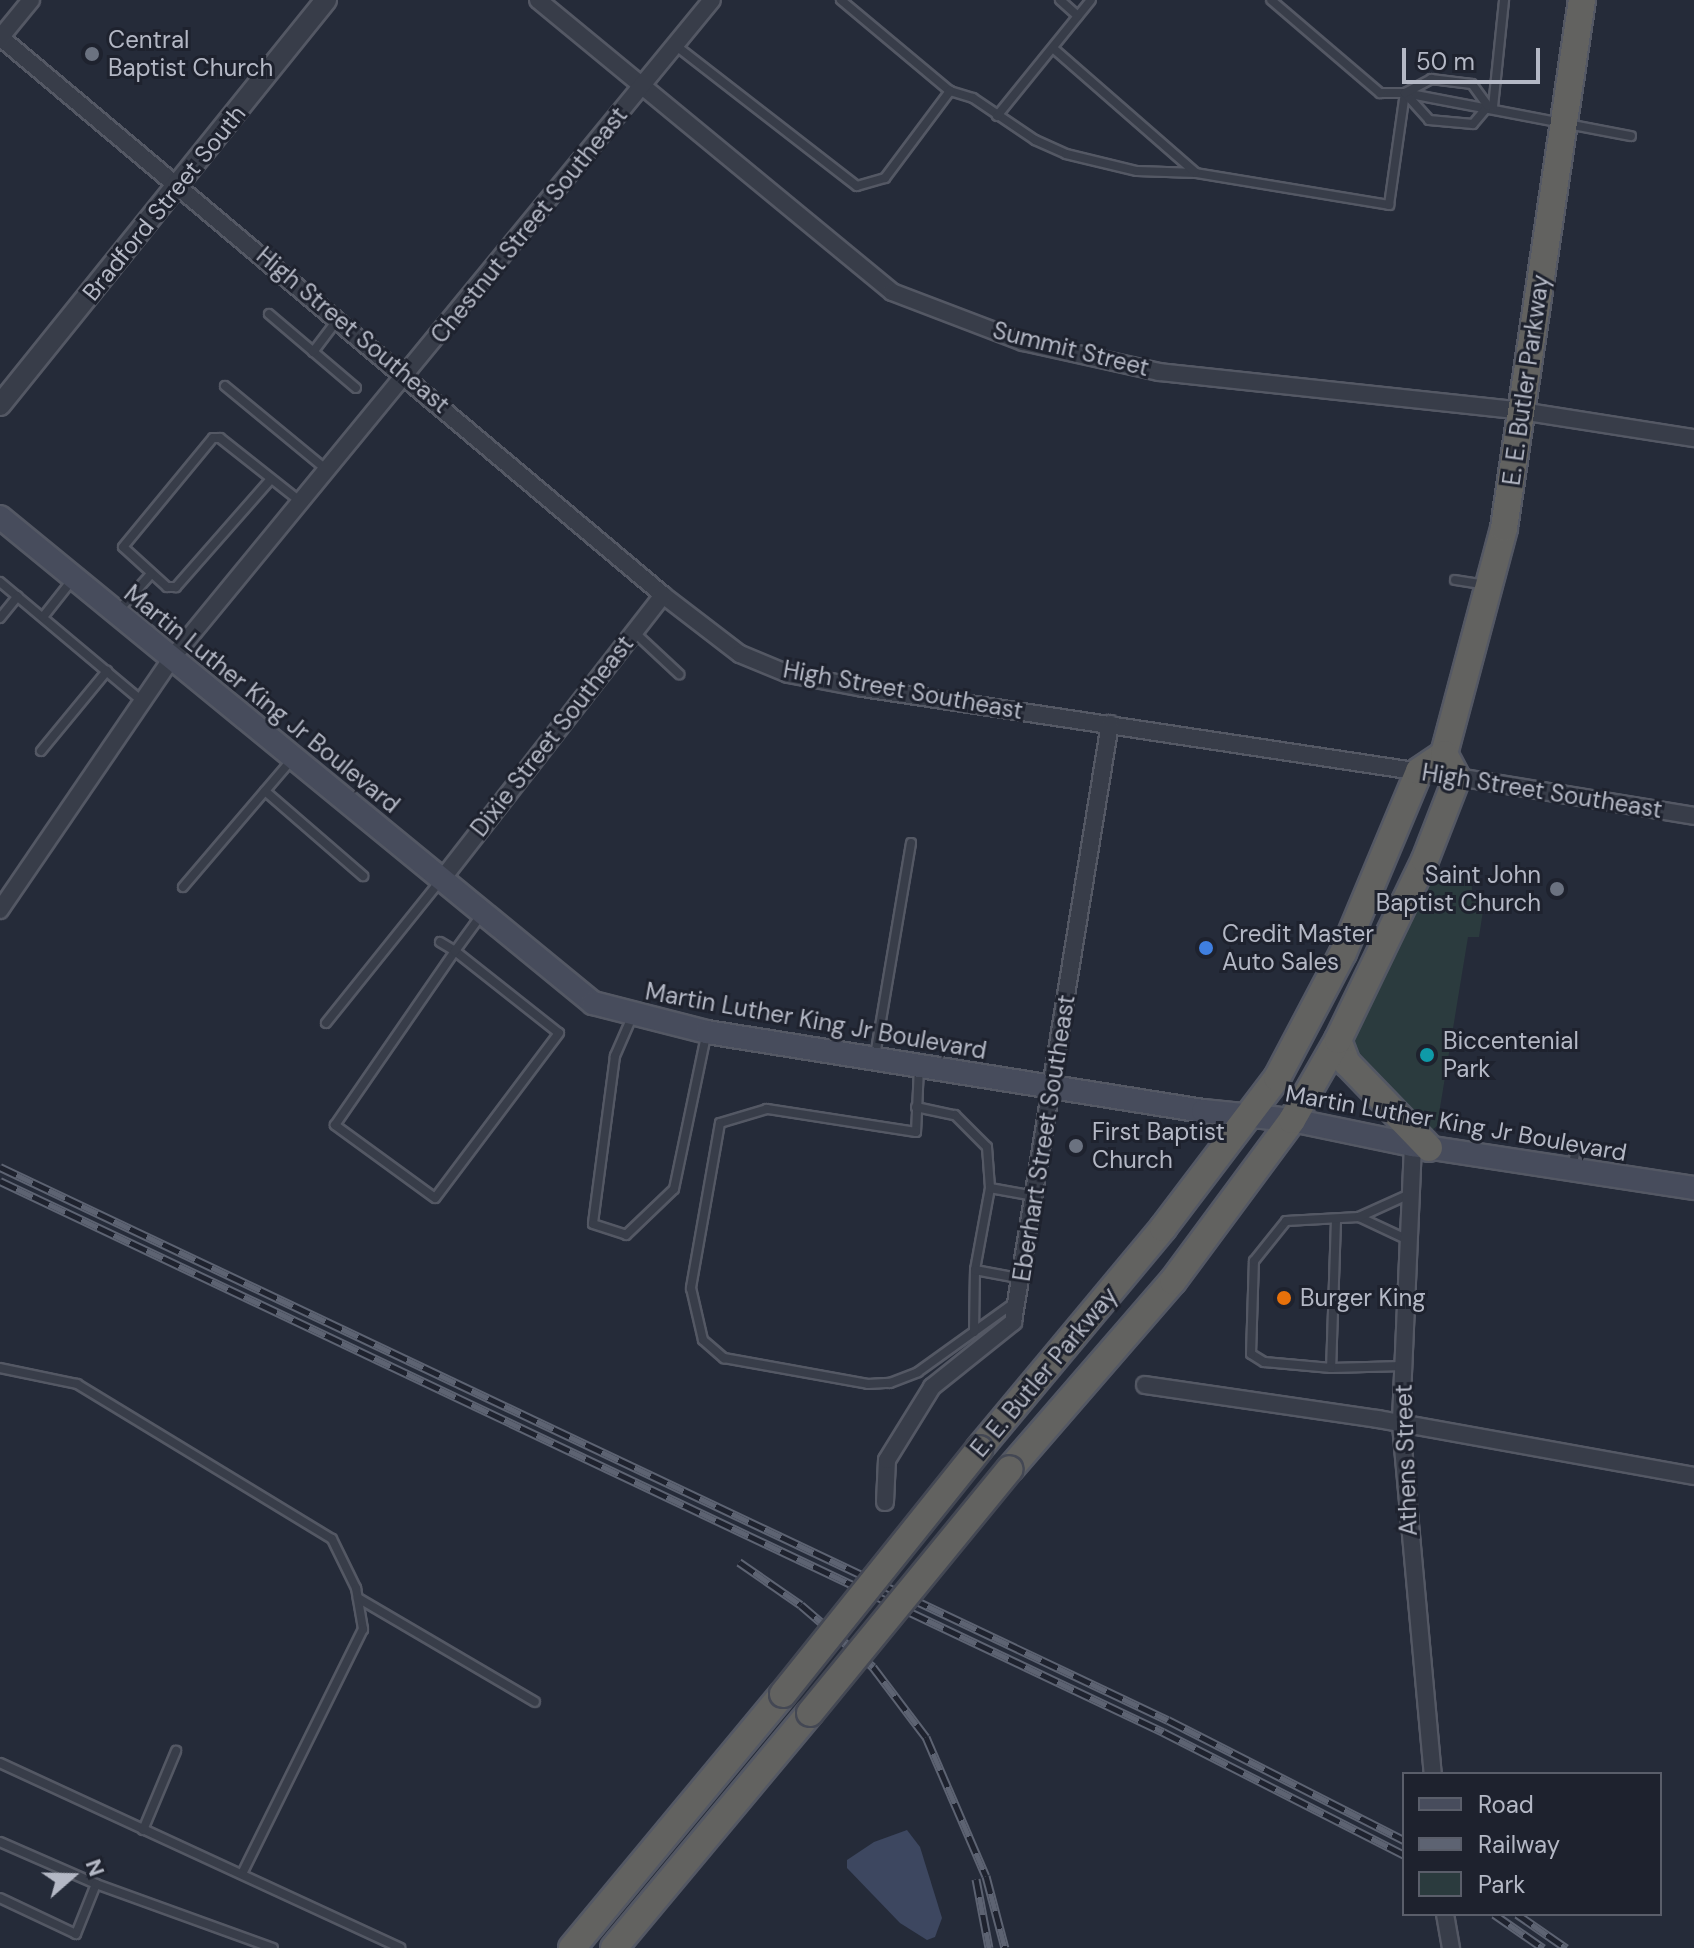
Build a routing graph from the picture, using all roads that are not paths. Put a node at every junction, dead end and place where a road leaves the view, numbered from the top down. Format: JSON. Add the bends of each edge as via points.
{"nodes":[{"id":1,"x":31,"y":0,"type":"edge"},
{"id":2,"x":326,"y":0,"type":"edge"},
{"id":3,"x":538,"y":0,"type":"edge"},
{"id":4,"x":712,"y":0,"type":"edge"},
{"id":5,"x":841,"y":0,"type":"edge"},
{"id":6,"x":1060,"y":0,"type":"edge"},
{"id":7,"x":1091,"y":0,"type":"edge"},
{"id":8,"x":1271,"y":0,"type":"edge"},
{"id":9,"x":1504,"y":0,"type":"edge"},
{"id":10,"x":1582,"y":0,"type":"edge"},
{"id":11,"x":1078,"y":16,"type":"junction"},
{"id":12,"x":0,"y":37,"type":"edge"},
{"id":13,"x":675,"y":45,"type":"junction"},
{"id":14,"x":1054,"y":49,"type":"junction"},
{"id":15,"x":642,"y":86,"type":"junction"},
{"id":16,"x":950,"y":91,"type":"junction"},
{"id":17,"x":1405,"y":93,"type":"junction"},
{"id":18,"x":1490,"y":106,"type":"junction"},
{"id":19,"x":997,"y":116,"type":"junction"},
{"id":20,"x":1566,"y":124,"type":"junction"},
{"id":21,"x":1631,"y":136,"type":"dead end"},
{"id":22,"x":1196,"y":173,"type":"junction"},
{"id":23,"x":180,"y":185,"type":"junction"},
{"id":24,"x":269,"y":314,"type":"dead end"},
{"id":25,"x":339,"y":318,"type":"junction"},
{"id":26,"x":313,"y":352,"type":"junction"},
{"id":27,"x":407,"y":376,"type":"junction"},
{"id":28,"x":225,"y":386,"type":"dead end"},
{"id":29,"x":356,"y":388,"type":"dead end"},
{"id":30,"x":0,"y":405,"type":"edge"},
{"id":31,"x":1521,"y":411,"type":"junction"},
{"id":32,"x":1638,"y":414,"type":"dead end"},
{"id":33,"x":1632,"y":430,"type":"junction"},
{"id":34,"x":1694,"y":438,"type":"edge"},
{"id":35,"x":328,"y":471,"type":"junction"},
{"id":36,"x":271,"y":479,"type":"junction"},
{"id":37,"x":301,"y":503,"type":"junction"},
{"id":38,"x":0,"y":517,"type":"edge"},
{"id":39,"x":151,"y":574,"type":"junction"},
{"id":40,"x":73,"y":578,"type":"junction"},
{"id":41,"x":1455,"y":580,"type":"dead end"},
{"id":42,"x":0,"y":582,"type":"edge"},
{"id":43,"x":1492,"y":586,"type":"junction"},
{"id":44,"x":663,"y":595,"type":"junction"},
{"id":45,"x":18,"y":596,"type":"junction"},
{"id":46,"x":117,"y":613,"type":"junction"},
{"id":47,"x":43,"y":617,"type":"junction"},
{"id":48,"x":0,"y":618,"type":"edge"},
{"id":49,"x":633,"y":631,"type":"junction"},
{"id":50,"x":172,"y":658,"type":"junction"},
{"id":51,"x":107,"y":671,"type":"junction"},
{"id":52,"x":679,"y":674,"type":"dead end"},
{"id":53,"x":142,"y":701,"type":"junction"},
{"id":54,"x":1110,"y":724,"type":"junction"},
{"id":55,"x":41,"y":751,"type":"dead end"},
{"id":56,"x":1444,"y":754,"type":"junction"},
{"id":57,"x":294,"y":758,"type":"junction"},
{"id":58,"x":1419,"y":771,"type":"junction"},
{"id":59,"x":1457,"y":778,"type":"junction"},
{"id":60,"x":265,"y":791,"type":"junction"},
{"id":61,"x":1694,"y":816,"type":"edge"},
{"id":62,"x":911,"y":843,"type":"dead end"},
{"id":63,"x":363,"y":876,"type":"dead end"},
{"id":64,"x":442,"y":879,"type":"junction"},
{"id":65,"x":183,"y":887,"type":"dead end"},
{"id":66,"x":0,"y":910,"type":"edge"},
{"id":67,"x":482,"y":913,"type":"junction"},
{"id":68,"x":440,"y":942,"type":"dead end"},
{"id":69,"x":455,"y":951,"type":"junction"},
{"id":70,"x":632,"y":1016,"type":"junction"},
{"id":71,"x":326,"y":1023,"type":"dead end"},
{"id":72,"x":707,"y":1032,"type":"junction"},
{"id":73,"x":1338,"y":1040,"type":"junction"},
{"id":74,"x":875,"y":1057,"type":"junction"},
{"id":75,"x":919,"y":1066,"type":"junction"},
{"id":76,"x":1052,"y":1086,"type":"junction"},
{"id":77,"x":916,"y":1107,"type":"junction"},
{"id":78,"x":1245,"y":1115,"type":"junction"},
{"id":79,"x":1292,"y":1120,"type":"junction"},
{"id":80,"x":1421,"y":1147,"type":"junction"},
{"id":81,"x":990,"y":1188,"type":"junction"},
{"id":82,"x":1694,"y":1188,"type":"edge"},
{"id":83,"x":1410,"y":1194,"type":"junction"},
{"id":84,"x":1034,"y":1196,"type":"junction"},
{"id":85,"x":1359,"y":1217,"type":"junction"},
{"id":86,"x":1336,"y":1220,"type":"junction"},
{"id":87,"x":1408,"y":1240,"type":"junction"},
{"id":88,"x":975,"y":1270,"type":"junction"},
{"id":89,"x":1023,"y":1279,"type":"junction"},
{"id":90,"x":1018,"y":1299,"type":"junction"},
{"id":91,"x":974,"y":1332,"type":"junction"},
{"id":92,"x":1403,"y":1366,"type":"junction"},
{"id":93,"x":0,"y":1368,"type":"edge"},
{"id":94,"x":1331,"y":1368,"type":"junction"},
{"id":95,"x":1145,"y":1385,"type":"dead end"},
{"id":96,"x":1401,"y":1425,"type":"junction"},
{"id":97,"x":1694,"y":1476,"type":"edge"},
{"id":98,"x":885,"y":1502,"type":"dead end"},
{"id":99,"x":358,"y":1598,"type":"junction"},
{"id":100,"x":535,"y":1702,"type":"dead end"},
{"id":101,"x":176,"y":1751,"type":"dead end"},
{"id":102,"x":0,"y":1763,"type":"edge"},
{"id":103,"x":1433,"y":1772,"type":"edge"},
{"id":104,"x":143,"y":1830,"type":"junction"},
{"id":105,"x":0,"y":1842,"type":"edge"},
{"id":106,"x":242,"y":1874,"type":"junction"},
{"id":107,"x":96,"y":1884,"type":"junction"},
{"id":108,"x":0,"y":1898,"type":"edge"},
{"id":109,"x":1445,"y":1916,"type":"edge"},
{"id":110,"x":273,"y":1948,"type":"edge"},
{"id":111,"x":400,"y":1948,"type":"edge"},
{"id":112,"x":572,"y":1948,"type":"edge"},
{"id":113,"x":614,"y":1948,"type":"edge"},
{"id":114,"x":1451,"y":1948,"type":"edge"}],
"edges":[{"from":1,"to":12,"type":"street"},
{"from":2,"to":23,"type":"street","name":"Bradford Street South"},
{"from":3,"to":15,"type":"street","name":"Summit Street"},
{"from":4,"to":13,"type":"street","name":"Chestnut Street Southeast"},
{"from":5,"to":16,"type":"lane"},
{"from":6,"to":11,"type":"lane"},
{"from":7,"to":11,"type":"lane"},
{"from":8,"to":17,"type":"lane","via":[[1380,93]]},
{"from":9,"to":18,"type":"lane"},
{"from":10,"to":20,"type":"highway","name":"E. E. Butler Parkway"},
{"from":11,"to":14,"type":"lane"},
{"from":12,"to":23,"type":"street","name":"High Street Southeast"},
{"from":13,"to":15,"type":"street","name":"Chestnut Street Southeast"},
{"from":13,"to":16,"type":"lane","via":[[857,186],[885,178]]},
{"from":14,"to":19,"type":"lane"},
{"from":14,"to":22,"type":"lane"},
{"from":15,"to":27,"type":"street","name":"Chestnut Street Southeast"},
{"from":15,"to":31,"type":"street","name":"Summit Street","via":[[892,292],[1023,342],[1159,372]]},
{"from":16,"to":19,"type":"lane","via":[[973,98]]},
{"from":17,"to":18,"type":"lane"},
{"from":17,"to":18,"type":"lane","via":[[1431,79],[1472,84]]},
{"from":17,"to":18,"type":"lane","via":[[1429,120],[1473,124]]},
{"from":17,"to":22,"type":"lane","via":[[1389,205]]},
{"from":18,"to":20,"type":"lane"},
{"from":19,"to":22,"type":"lane","via":[[1035,140],[1100,165]]},
{"from":20,"to":21,"type":"lane"},
{"from":20,"to":31,"type":"highway","name":"E. E. Butler Parkway"},
{"from":23,"to":25,"type":"street","name":"High Street Southeast"},
{"from":23,"to":30,"type":"street","name":"Bradford Street South"},
{"from":24,"to":26,"type":"lane"},
{"from":25,"to":26,"type":"lane"},
{"from":25,"to":27,"type":"street","name":"High Street Southeast"},
{"from":26,"to":29,"type":"lane"},
{"from":27,"to":35,"type":"street","name":"Chestnut Street Southeast"},
{"from":27,"to":44,"type":"street","name":"High Street Southeast"},
{"from":28,"to":35,"type":"lane"},
{"from":31,"to":33,"type":"street","name":"Summit Street"},
{"from":31,"to":43,"type":"highway","name":"E. E. Butler Parkway"},
{"from":32,"to":33,"type":"lane"},
{"from":33,"to":34,"type":"street","name":"Summit Street"},
{"from":35,"to":37,"type":"street","name":"Chestnut Street Southeast"},
{"from":36,"to":37,"type":"lane"},
{"from":36,"to":39,"type":"lane","via":[[176,587],[167,587]]},
{"from":36,"to":39,"type":"lane","via":[[213,438],[123,547]]},
{"from":37,"to":50,"type":"street","name":"Chestnut Street Southeast"},
{"from":38,"to":40,"type":"main road","name":"Martin Luther King Jr Boulevard"},
{"from":39,"to":46,"type":"lane"},
{"from":40,"to":46,"type":"main road","name":"Martin Luther King Jr Boulevard"},
{"from":40,"to":47,"type":"lane"},
{"from":41,"to":43,"type":"lane"},
{"from":42,"to":45,"type":"lane"},
{"from":43,"to":56,"type":"highway","name":"E. E. Butler Parkway"},
{"from":44,"to":49,"type":"street","name":"Dixie Street Southeast"},
{"from":44,"to":54,"type":"street","name":"High Street Southeast","via":[[740,654],[788,674]]},
{"from":45,"to":47,"type":"lane"},
{"from":45,"to":48,"type":"lane"},
{"from":46,"to":50,"type":"main road","name":"Martin Luther King Jr Boulevard"},
{"from":47,"to":51,"type":"lane"},
{"from":49,"to":52,"type":"lane"},
{"from":49,"to":64,"type":"street","name":"Dixie Street Southeast"},
{"from":50,"to":53,"type":"street","name":"Chestnut Street Southeast"},
{"from":50,"to":57,"type":"main road","name":"Martin Luther King Jr Boulevard"},
{"from":51,"to":53,"type":"lane"},
{"from":51,"to":55,"type":"lane"},
{"from":53,"to":66,"type":"street","name":"Chestnut Street Southeast"},
{"from":54,"to":58,"type":"street","name":"High Street Southeast"},
{"from":54,"to":76,"type":"street","name":"Eberhart Street Southeast"},
{"from":56,"to":58,"type":"highway"},
{"from":56,"to":59,"type":"highway"},
{"from":57,"to":60,"type":"lane"},
{"from":57,"to":64,"type":"main road","name":"Martin Luther King Jr Boulevard"},
{"from":58,"to":59,"type":"street","name":"High Street Southeast"},
{"from":58,"to":78,"type":"highway","name":"E. E. Butler Parkway","via":[[1343,953],[1277,1078]]},
{"from":59,"to":61,"type":"street","name":"High Street Southeast"},
{"from":59,"to":73,"type":"highway","name":"E. E. Butler Parkway","via":[[1425,860]]},
{"from":60,"to":63,"type":"lane"},
{"from":60,"to":65,"type":"lane"},
{"from":62,"to":74,"type":"lane"},
{"from":64,"to":67,"type":"main road","name":"Martin Luther King Jr Boulevard"},
{"from":64,"to":71,"type":"lane"},
{"from":67,"to":69,"type":"lane"},
{"from":67,"to":70,"type":"main road","name":"Martin Luther King Jr Boulevard","via":[[593,1003]]},
{"from":68,"to":69,"type":"lane"},
{"from":69,"to":69,"type":"lane","via":[[335,1125],[435,1198],[559,1033]]},
{"from":70,"to":72,"type":"main road","name":"Martin Luther King Jr Boulevard"},
{"from":70,"to":72,"type":"lane","via":[[615,1056],[593,1224],[626,1235],[674,1189]]},
{"from":72,"to":74,"type":"main road","name":"Martin Luther King Jr Boulevard"},
{"from":73,"to":79,"type":"highway","name":"E. E. Butler Parkway"},
{"from":73,"to":80,"type":"highway","via":[[1347,1063]]},
{"from":74,"to":75,"type":"main road","name":"Martin Luther King Jr Boulevard"},
{"from":75,"to":76,"type":"main road","name":"Martin Luther King Jr Boulevard"},
{"from":75,"to":77,"type":"lane"},
{"from":76,"to":78,"type":"main road","name":"Martin Luther King Jr Boulevard"},
{"from":76,"to":84,"type":"street","name":"Eberhart Street Southeast"},
{"from":77,"to":81,"type":"lane","via":[[955,1115],[987,1147]]},
{"from":77,"to":91,"type":"lane","via":[[916,1132],[767,1109],[720,1123],[691,1288],[694,1314],[703,1340],[724,1358],[868,1384],[890,1383],[918,1372]]},
{"from":78,"to":79,"type":"main road","name":"Martin Luther King Jr Boulevard"},
{"from":78,"to":112,"type":"highway","name":"E. E. Butler Parkway","bridge":true,"via":[[1163,1228]]},
{"from":79,"to":80,"type":"main road","name":"Martin Luther King Jr Boulevard"},
{"from":79,"to":113,"type":"highway","name":"E. E. Butler Parkway","bridge":true,"via":[[1173,1281],[1010,1469]]},
{"from":80,"to":82,"type":"main road","name":"Martin Luther King Jr Boulevard","via":[[1573,1161]]},
{"from":80,"to":83,"type":"street","name":"Athens Street"},
{"from":81,"to":84,"type":"lane"},
{"from":81,"to":88,"type":"lane"},
{"from":83,"to":85,"type":"lane"},
{"from":83,"to":87,"type":"street","name":"Athens Street"},
{"from":84,"to":89,"type":"street","name":"Eberhart Street Southeast"},
{"from":85,"to":86,"type":"lane"},
{"from":85,"to":87,"type":"lane"},
{"from":86,"to":94,"type":"lane"},
{"from":86,"to":94,"type":"lane","via":[[1286,1221],[1254,1261],[1249,1348],[1255,1360]]},
{"from":87,"to":92,"type":"street","name":"Athens Street"},
{"from":88,"to":89,"type":"lane"},
{"from":88,"to":91,"type":"lane"},
{"from":89,"to":90,"type":"street","name":"Eberhart Street Southeast"},
{"from":90,"to":91,"type":"lane"},
{"from":90,"to":98,"type":"street","name":"Eberhart Street Southeast","via":[[1013,1322],[932,1387],[887,1460]]},
{"from":92,"to":94,"type":"lane"},
{"from":92,"to":96,"type":"street","name":"Athens Street"},
{"from":93,"to":99,"type":"lane","via":[[77,1384],[332,1539]]},
{"from":95,"to":96,"type":"street"},
{"from":96,"to":97,"type":"street"},
{"from":96,"to":103,"type":"street","name":"Athens Street"},
{"from":99,"to":100,"type":"lane"},
{"from":99,"to":106,"type":"lane","via":[[363,1629]]},
{"from":101,"to":104,"type":"lane"},
{"from":102,"to":104,"type":"lane"},
{"from":104,"to":106,"type":"lane"},
{"from":105,"to":107,"type":"lane"},
{"from":106,"to":111,"type":"lane"},
{"from":107,"to":108,"type":"lane","via":[[76,1934]]},
{"from":107,"to":110,"type":"lane"},
{"from":109,"to":114,"type":"street"}]}
